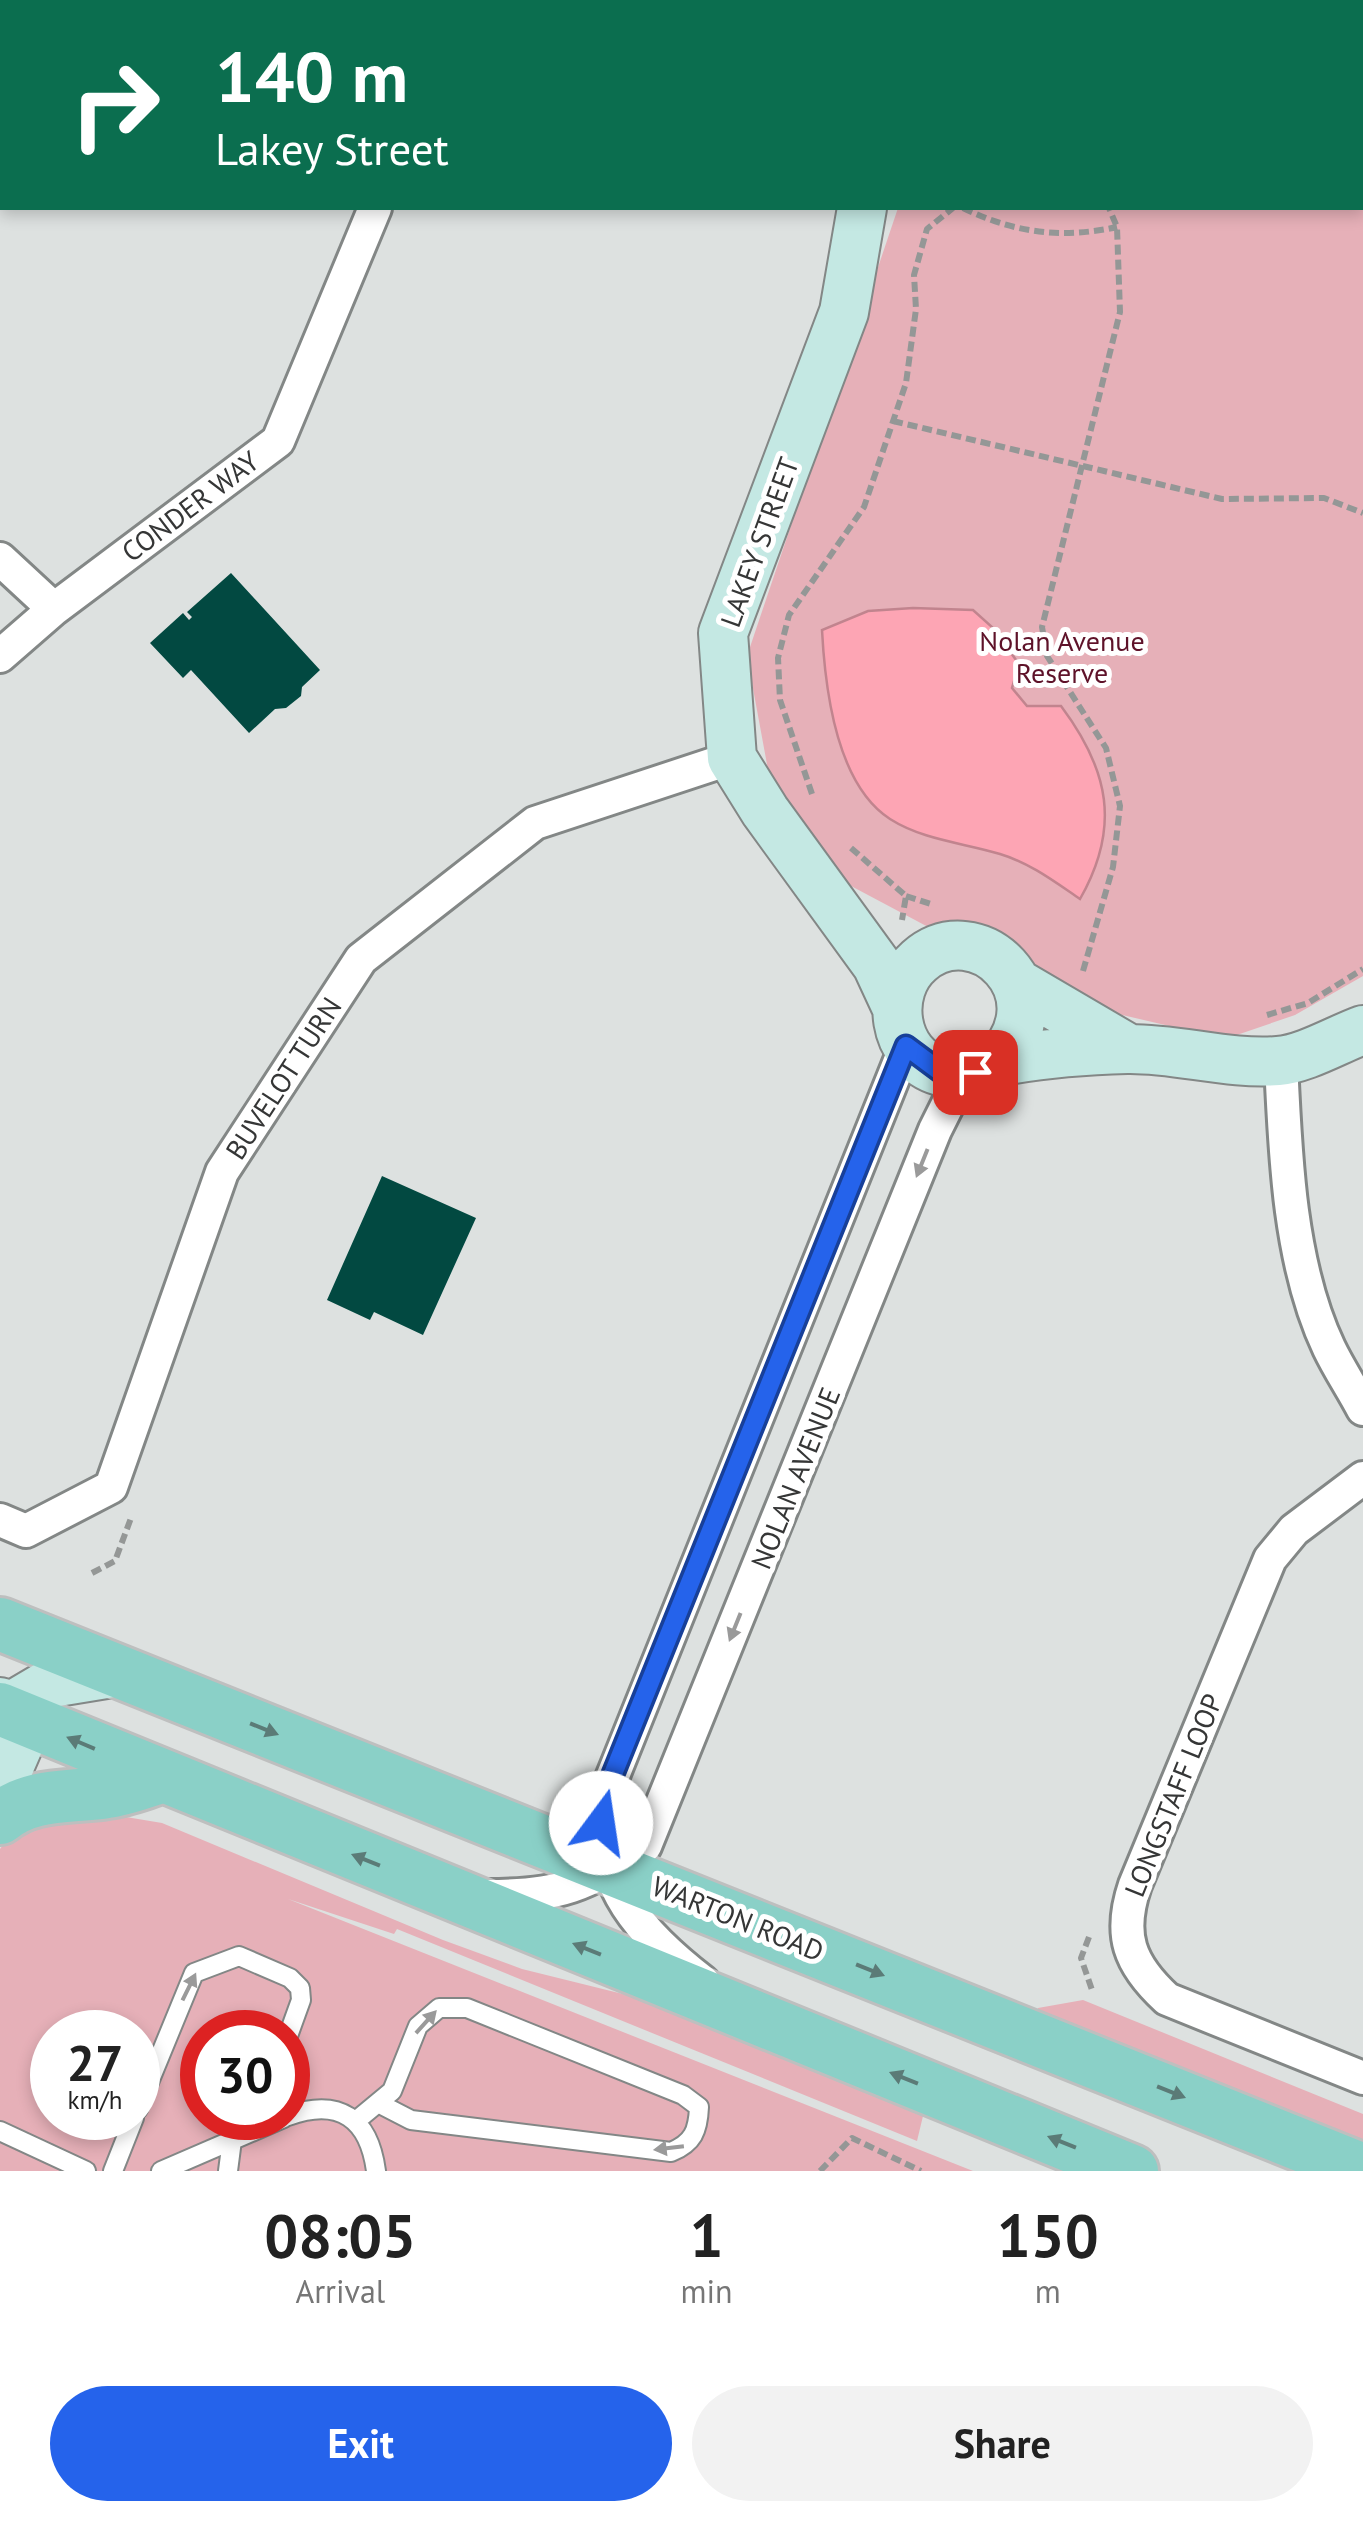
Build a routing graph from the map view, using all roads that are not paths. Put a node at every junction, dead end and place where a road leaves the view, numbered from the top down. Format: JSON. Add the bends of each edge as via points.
{"nodes":[{"id":1,"x":374,"y":210,"type":"edge"},
{"id":2,"x":862,"y":210,"type":"edge"},
{"id":3,"x":0,"y":559,"type":"edge"},
{"id":4,"x":54,"y":609,"type":"junction"},
{"id":5,"x":0,"y":656,"type":"edge"},
{"id":6,"x":732,"y":758,"type":"junction"},
{"id":7,"x":841,"y":911,"type":"junction"},
{"id":8,"x":947,"y":928,"type":"junction"},
{"id":9,"x":1018,"y":984,"type":"junction"},
{"id":10,"x":901,"y":1026,"type":"junction"},
{"id":11,"x":1363,"y":1030,"type":"edge"},
{"id":12,"x":1129,"y":1049,"type":"junction"},
{"id":13,"x":1280,"y":1062,"type":"junction"},
{"id":14,"x":979,"y":1068,"type":"junction"},
{"id":15,"x":1363,"y":1408,"type":"edge"},
{"id":16,"x":1363,"y":1478,"type":"edge"},
{"id":17,"x":0,"y":1520,"type":"edge"},
{"id":18,"x":0,"y":1624,"type":"edge"},
{"id":19,"x":118,"y":1672,"type":"junction"},
{"id":20,"x":1,"y":1709,"type":"edge"},
{"id":21,"x":161,"y":1777,"type":"junction"},
{"id":22,"x":0,"y":1788,"type":"edge"},
{"id":23,"x":0,"y":1818,"type":"edge"},
{"id":24,"x":611,"y":1868,"type":"junction"},
{"id":25,"x":456,"y":1896,"type":"junction"},
{"id":26,"x":297,"y":2010,"type":"edge"},
{"id":27,"x":742,"y":2012,"type":"junction"},
{"id":28,"x":160,"y":2056,"type":"edge"},
{"id":29,"x":1363,"y":2078,"type":"edge"},
{"id":30,"x":378,"y":2103,"type":"junction"},
{"id":31,"x":310,"y":2114,"type":"edge"},
{"id":32,"x":357,"y":2120,"type":"junction"},
{"id":33,"x":0,"y":2131,"type":"edge"},
{"id":34,"x":125,"y":2140,"type":"edge"},
{"id":35,"x":232,"y":2140,"type":"joint"},
{"id":36,"x":1363,"y":2170,"type":"edge"},
{"id":37,"x":86,"y":2171,"type":"edge"},
{"id":38,"x":113,"y":2171,"type":"edge"},
{"id":39,"x":161,"y":2171,"type":"edge"},
{"id":40,"x":228,"y":2171,"type":"edge"},
{"id":41,"x":376,"y":2171,"type":"edge"},
{"id":42,"x":1132,"y":2171,"type":"edge"}],
"edges":[{"from":1,"to":4,"type":"street","name":"CONDER WAY","via":[[278,441]]},
{"from":2,"to":6,"type":"street","name":"LAKEY STREET","via":[[844,312],[723,633]]},
{"from":3,"to":4,"type":"street"},
{"from":4,"to":5,"type":"street","name":"CONDER WAY"},
{"from":6,"to":7,"type":"street","name":"LAKEY STREET"},
{"from":6,"to":17,"type":"street","name":"BUVELOT TURN","via":[[535,823],[361,959],[222,1172],[111,1488],[26,1531]]},
{"from":7,"to":8,"type":"street","via":[[902,913]]},
{"from":7,"to":10,"type":"street","name":"LAKEY STREET","via":[[877,965]]},
{"from":8,"to":9,"type":"street","via":[[965,946],[994,957]]},
{"from":8,"to":10,"type":"street","via":[[901,984]]},
{"from":9,"to":12,"type":"street"},
{"from":9,"to":14,"type":"street","via":[[1021,1028],[1011,1047]]},
{"from":10,"to":14,"type":"street","via":[[929,1066]]},
{"from":10,"to":24,"type":"street","via":[[611,1779],[601,1823]]},
{"from":11,"to":13,"type":"street"},
{"from":12,"to":13,"type":"street"},
{"from":12,"to":14,"type":"street"},
{"from":13,"to":15,"type":"street","via":[[1298,1246],[1328,1345]]},
{"from":14,"to":24,"type":"street","name":"NOLAN AVENUE","one_way":true,"via":[[928,1148],[662,1810],[645,1846]]},
{"from":16,"to":29,"type":"street","name":"LONGSTAFF LOOP","via":[[1294,1530],[1270,1560],[1135,1885],[1124,1938],[1144,1978],[1168,1999]]},
{"from":18,"to":19,"type":"main road","name":"WARTON ROAD"},
{"from":19,"to":20,"type":"street","via":[[51,1683]]},
{"from":19,"to":24,"type":"main road","name":"WARTON ROAD","one_way":true},
{"from":21,"to":20,"type":"main road","one_way":true},
{"from":20,"to":22,"type":"street","via":[[19,1744]]},
{"from":21,"to":23,"type":"main road","via":[[108,1792],[62,1793]]},
{"from":25,"to":21,"type":"main road","one_way":true},
{"from":24,"to":25,"type":"street","name":"NOLAN AVENUE","via":[[538,1897]]},
{"from":24,"to":27,"type":"street","via":[[637,1926]]},
{"from":24,"to":36,"type":"main road","name":"WARTON ROAD","one_way":true},
{"from":27,"to":25,"type":"main road","one_way":true},
{"from":28,"to":26,"type":"lane","one_way":true,"via":[[194,1973],[239,1956],[290,1978],[300,1988]]},
{"from":42,"to":27,"type":"main road","one_way":true},
{"from":30,"to":30,"type":"lane","one_way":true,"via":[[392,2091],[418,2026],[439,2008],[466,2008],[683,2094],[699,2107],[698,2128],[687,2146],[671,2152],[411,2120]]},
{"from":30,"to":32,"type":"lane"},
{"from":31,"to":32,"type":"lane","via":[[335,2110]]},
{"from":32,"to":41,"type":"lane","via":[[372,2145]]},
{"from":33,"to":37,"type":"lane"},
{"from":34,"to":38,"type":"lane"},
{"from":35,"to":39,"type":"lane"},
{"from":35,"to":40,"type":"lane"}]}
